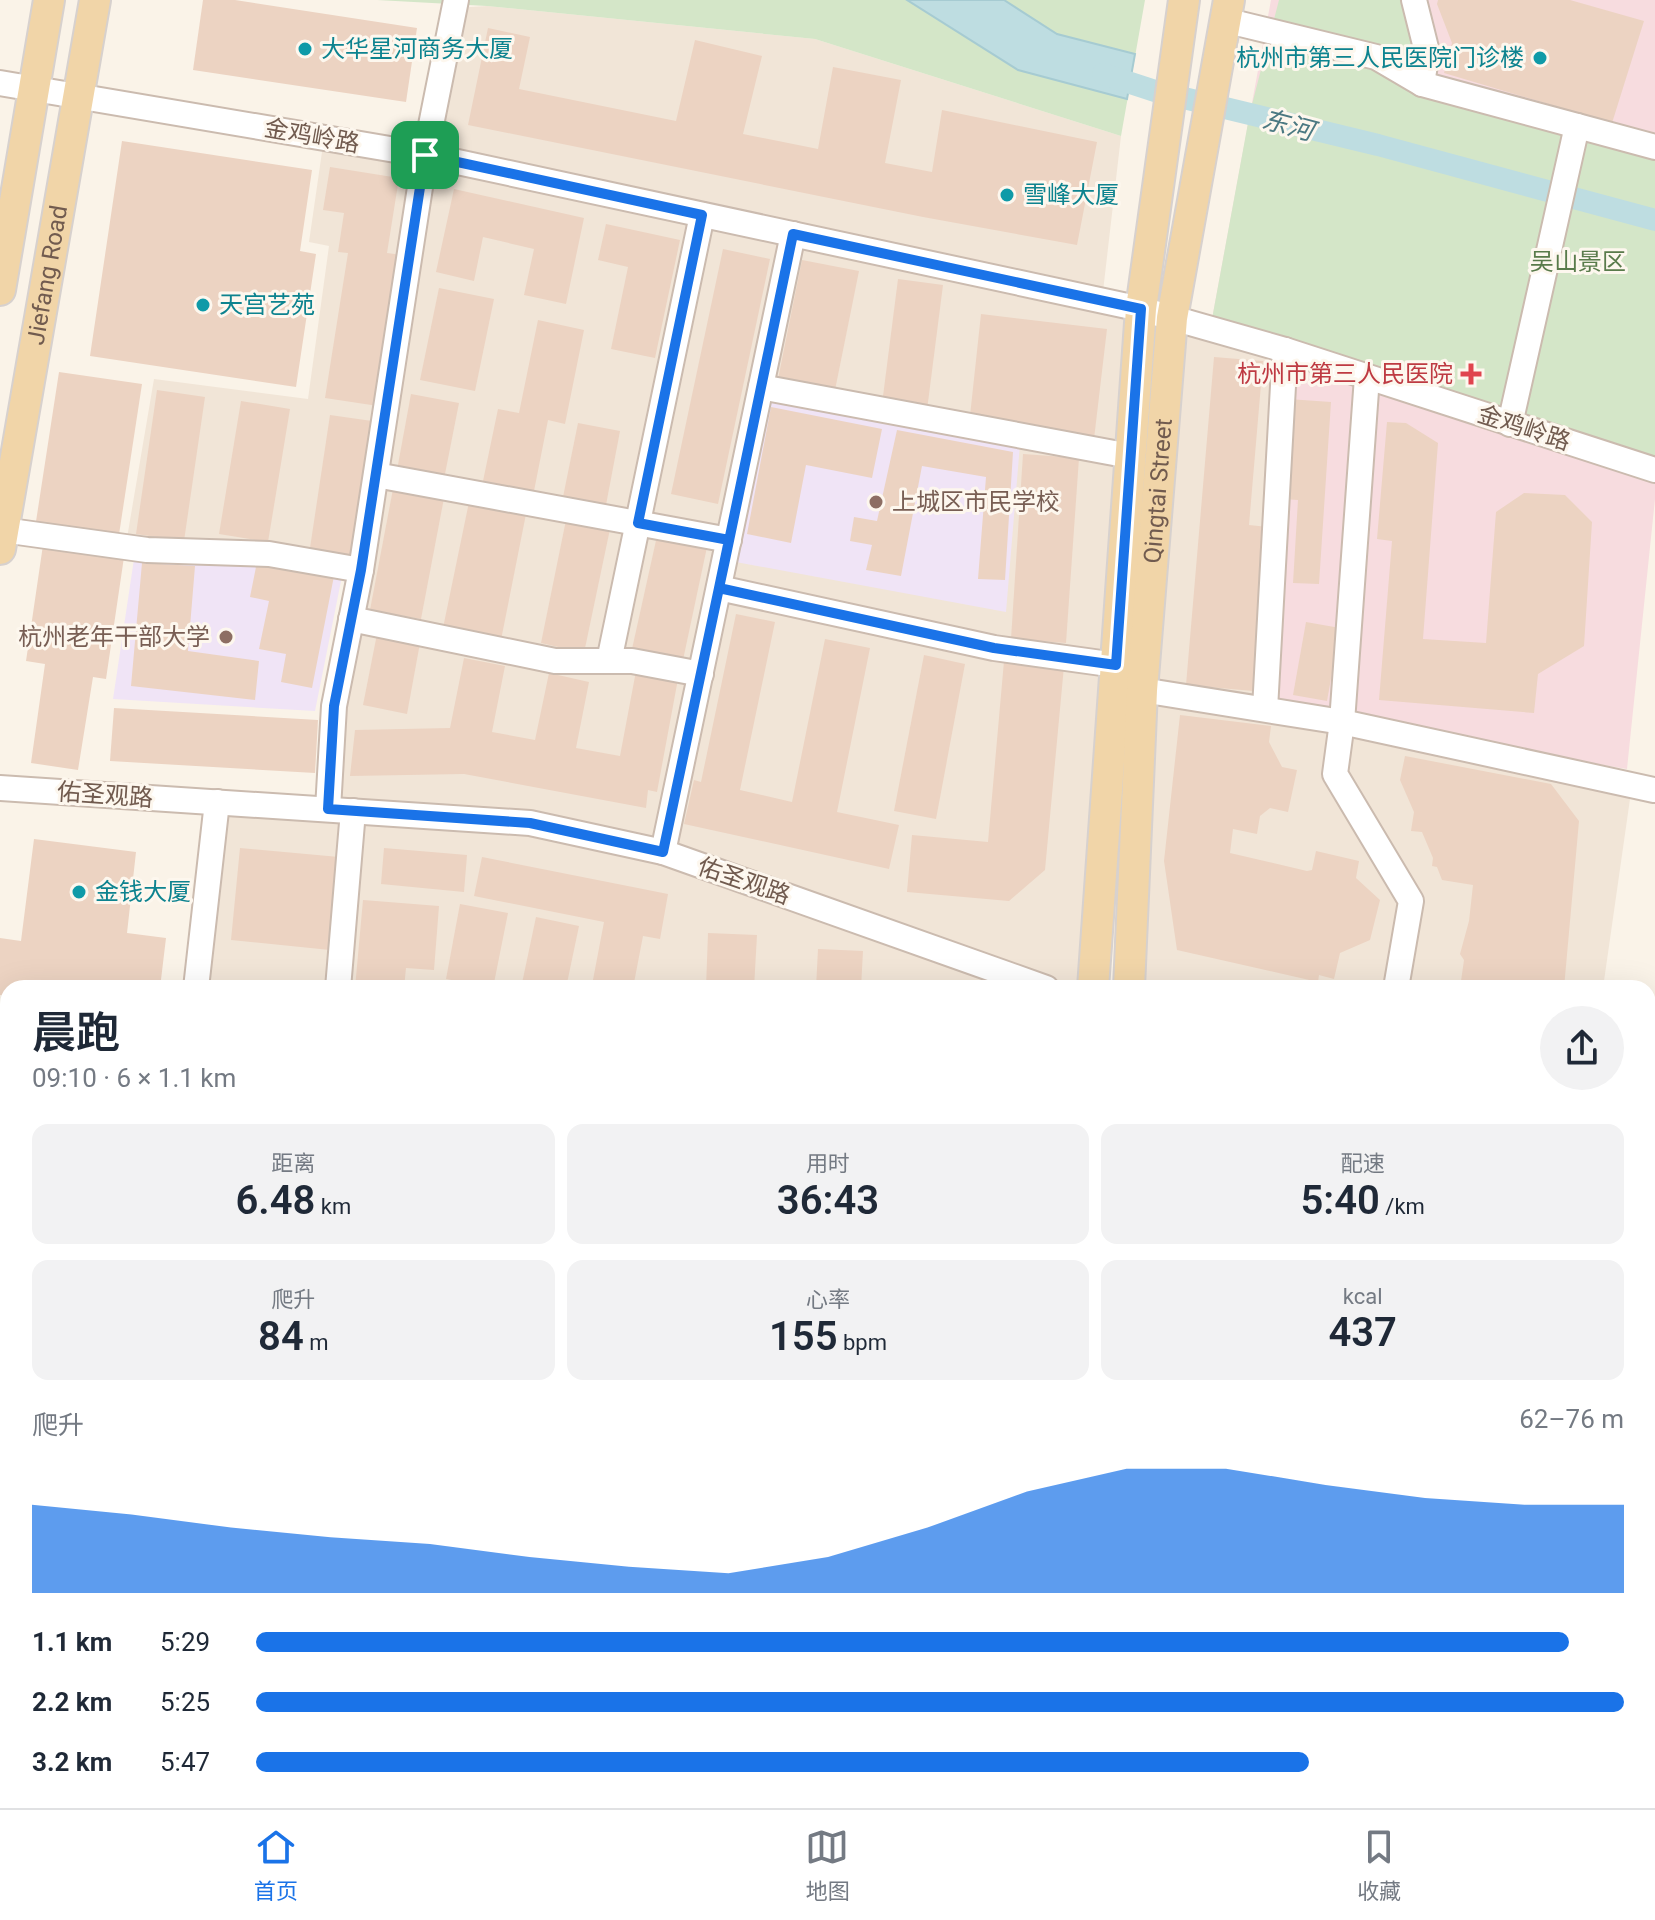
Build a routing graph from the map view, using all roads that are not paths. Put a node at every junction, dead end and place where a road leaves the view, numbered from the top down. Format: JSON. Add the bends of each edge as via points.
{"nodes":[{"id":1,"x":49,"y":0,"type":"edge"},
{"id":2,"x":95,"y":0,"type":"edge"},
{"id":3,"x":456,"y":0,"type":"edge"},
{"id":4,"x":1184,"y":0,"type":"edge"},
{"id":5,"x":1414,"y":0,"type":"edge"},
{"id":6,"x":1226,"y":10,"type":"edge"},
{"id":7,"x":0,"y":83,"type":"edge"},
{"id":8,"x":1422,"y":84,"type":"junction"},
{"id":9,"x":35,"y":87,"type":"junction"},
{"id":10,"x":79,"y":97,"type":"junction"},
{"id":11,"x":1574,"y":137,"type":"junction"},
{"id":12,"x":1655,"y":147,"type":"edge"},
{"id":13,"x":425,"y":155,"type":"junction"},
{"id":14,"x":702,"y":215,"type":"junction"},
{"id":15,"x":793,"y":234,"type":"junction"},
{"id":16,"x":0,"y":290,"type":"edge"},
{"id":17,"x":1141,"y":309,"type":"junction"},
{"id":18,"x":1172,"y":318,"type":"junction"},
{"id":19,"x":1285,"y":350,"type":"junction"},
{"id":20,"x":1367,"y":377,"type":"junction"},
{"id":21,"x":761,"y":387,"type":"junction"},
{"id":22,"x":1510,"y":424,"type":"junction"},
{"id":23,"x":1130,"y":456,"type":"junction"},
{"id":24,"x":1655,"y":470,"type":"edge"},
{"id":25,"x":376,"y":475,"type":"junction"},
{"id":26,"x":638,"y":523,"type":"junction"},
{"id":27,"x":2,"y":540,"type":"edge"},
{"id":28,"x":729,"y":540,"type":"junction"},
{"id":29,"x":361,"y":570,"type":"junction"},
{"id":30,"x":719,"y":588,"type":"junction"},
{"id":31,"x":351,"y":619,"type":"junction"},
{"id":32,"x":609,"y":661,"type":"junction"},
{"id":33,"x":1116,"y":665,"type":"junction"},
{"id":34,"x":701,"y":674,"type":"junction"},
{"id":35,"x":1142,"y":690,"type":"junction"},
{"id":36,"x":1265,"y":709,"type":"junction"},
{"id":37,"x":1342,"y":722,"type":"junction"},
{"id":38,"x":0,"y":788,"type":"edge"},
{"id":39,"x":1654,"y":790,"type":"edge"},
{"id":40,"x":217,"y":802,"type":"junction"},
{"id":41,"x":328,"y":809,"type":"junction"},
{"id":42,"x":353,"y":811,"type":"junction"},
{"id":43,"x":663,"y":852,"type":"junction"},
{"id":44,"x":197,"y":980,"type":"edge"},
{"id":45,"x":339,"y":980,"type":"edge"},
{"id":46,"x":1023,"y":980,"type":"edge"},
{"id":47,"x":1094,"y":980,"type":"edge"},
{"id":48,"x":1129,"y":980,"type":"edge"},
{"id":49,"x":1397,"y":980,"type":"edge"}],
"edges":[{"from":1,"to":9,"type":"main road","name":"Jiefang Road"},
{"from":2,"to":10,"type":"main road","name":"Jiefang Road"},
{"from":3,"to":13,"type":"street"},
{"from":4,"to":17,"type":"main road","name":"Qingtai Street"},
{"from":5,"to":8,"type":"street","via":[[1427,52]]},
{"from":6,"to":8,"type":"street","via":[[1376,57]]},
{"from":6,"to":18,"type":"main road","name":"Qingtai Street"},
{"from":7,"to":9,"type":"street","name":"金鸡岭路"},
{"from":8,"to":11,"type":"street"},
{"from":9,"to":10,"type":"street","name":"金鸡岭路"},
{"from":9,"to":16,"type":"main road","name":"Jiefang Road"},
{"from":10,"to":13,"type":"street","name":"金鸡岭路"},
{"from":10,"to":27,"type":"main road","name":"Jiefang Road"},
{"from":11,"to":12,"type":"street"},
{"from":11,"to":22,"type":"street"},
{"from":13,"to":14,"type":"street","name":"金鸡岭路"},
{"from":13,"to":25,"type":"street"},
{"from":14,"to":15,"type":"street","name":"金鸡岭路"},
{"from":14,"to":26,"type":"street"},
{"from":15,"to":17,"type":"street","name":"金鸡岭路"},
{"from":15,"to":21,"type":"street"},
{"from":17,"to":18,"type":"street","name":"金鸡岭路"},
{"from":17,"to":23,"type":"main road","name":"Qingtai Street"},
{"from":18,"to":19,"type":"street","name":"金鸡岭路"},
{"from":18,"to":35,"type":"main road","name":"Qingtai Street"},
{"from":19,"to":20,"type":"street","name":"金鸡岭路"},
{"from":19,"to":36,"type":"street"},
{"from":20,"to":22,"type":"street","name":"金鸡岭路"},
{"from":20,"to":37,"type":"street"},
{"from":21,"to":23,"type":"street"},
{"from":21,"to":28,"type":"street"},
{"from":22,"to":24,"type":"street","name":"金鸡岭路"},
{"from":23,"to":33,"type":"main road","name":"Qingtai Street"},
{"from":25,"to":26,"type":"street"},
{"from":25,"to":29,"type":"street"},
{"from":26,"to":28,"type":"street"},
{"from":26,"to":32,"type":"street"},
{"from":27,"to":29,"type":"street","via":[[269,554]]},
{"from":28,"to":30,"type":"street"},
{"from":29,"to":31,"type":"street"},
{"from":30,"to":33,"type":"street","via":[[994,648]]},
{"from":30,"to":34,"type":"street"},
{"from":31,"to":32,"type":"street","via":[[555,661]]},
{"from":31,"to":41,"type":"street","via":[[334,706]]},
{"from":32,"to":34,"type":"street"},
{"from":33,"to":47,"type":"main road","name":"Qingtai Street"},
{"from":34,"to":43,"type":"street"},
{"from":35,"to":36,"type":"street"},
{"from":35,"to":48,"type":"main road","name":"Qingtai Street"},
{"from":36,"to":37,"type":"street"},
{"from":37,"to":39,"type":"street"},
{"from":37,"to":49,"type":"street","via":[[1335,774],[1411,901]]},
{"from":38,"to":40,"type":"street","name":"佑圣观路"},
{"from":40,"to":41,"type":"street","name":"佑圣观路"},
{"from":40,"to":44,"type":"street"},
{"from":41,"to":42,"type":"street","name":"佑圣观路"},
{"from":42,"to":43,"type":"street","name":"佑圣观路","via":[[530,823]]},
{"from":42,"to":45,"type":"street"},
{"from":43,"to":46,"type":"street","name":"佑圣观路"}]}
